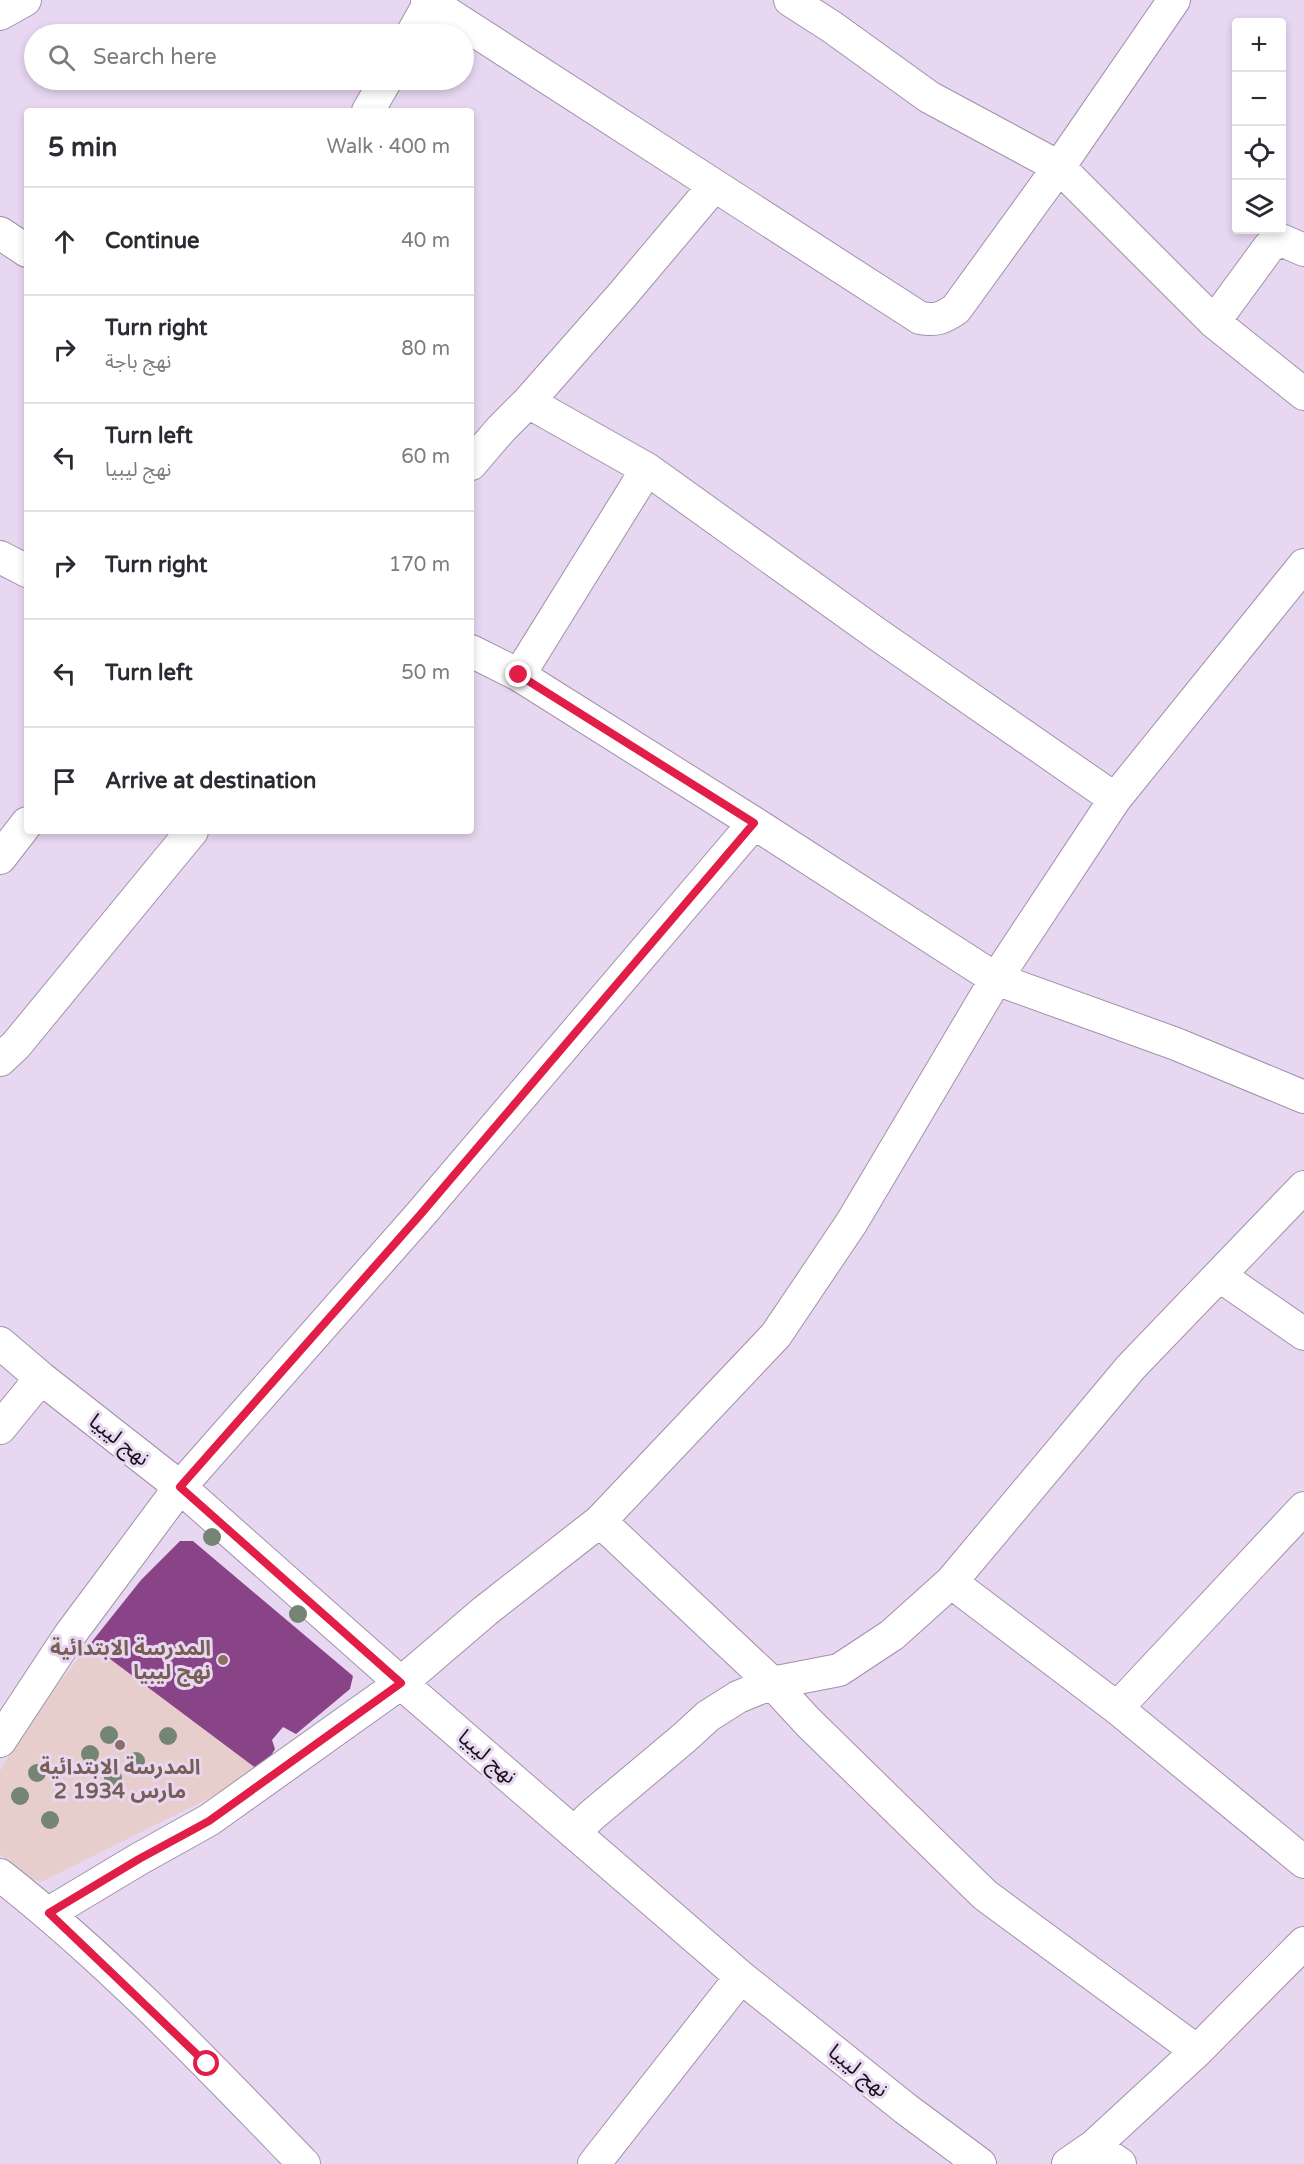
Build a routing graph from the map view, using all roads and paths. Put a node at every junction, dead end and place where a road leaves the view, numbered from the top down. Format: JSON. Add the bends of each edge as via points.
{"nodes":[{"id":1,"x":26,"y":0,"type":"edge"},
{"id":2,"x":790,"y":0,"type":"edge"},
{"id":3,"x":1174,"y":0,"type":"edge"},
{"id":4,"x":429,"y":1,"type":"edge"},
{"id":5,"x":0,"y":14,"type":"edge"},
{"id":6,"x":417,"y":24,"type":"edge"},
{"id":7,"x":464,"y":24,"type":"edge"},
{"id":8,"x":474,"y":30,"type":"edge"},
{"id":9,"x":380,"y":90,"type":"edge"},
{"id":10,"x":370,"y":108,"type":"edge"},
{"id":11,"x":1059,"y":167,"type":"junction"},
{"id":12,"x":714,"y":186,"type":"junction"},
{"id":13,"x":0,"y":232,"type":"edge"},
{"id":14,"x":24,"y":248,"type":"edge"},
{"id":15,"x":1304,"y":250,"type":"edge"},
{"id":16,"x":1214,"y":322,"type":"junction"},
{"id":17,"x":1304,"y":394,"type":"edge"},
{"id":18,"x":528,"y":402,"type":"junction"},
{"id":19,"x":474,"y":460,"type":"edge"},
{"id":20,"x":647,"y":469,"type":"junction"},
{"id":21,"x":0,"y":557,"type":"edge"},
{"id":22,"x":1304,"y":565,"type":"edge"},
{"id":23,"x":24,"y":569,"type":"edge"},
{"id":24,"x":474,"y":652,"type":"edge"},
{"id":25,"x":519,"y":675,"type":"junction"},
{"id":26,"x":1115,"y":799,"type":"junction"},
{"id":27,"x":754,"y":823,"type":"junction"},
{"id":28,"x":24,"y":827,"type":"edge"},
{"id":29,"x":190,"y":834,"type":"edge"},
{"id":30,"x":0,"y":858,"type":"edge"},
{"id":31,"x":996,"y":979,"type":"junction"},
{"id":32,"x":0,"y":1060,"type":"edge"},
{"id":33,"x":1304,"y":1097,"type":"edge"},
{"id":34,"x":1304,"y":1187,"type":"edge"},
{"id":35,"x":1220,"y":1276,"type":"junction"},
{"id":36,"x":1304,"y":1334,"type":"edge"},
{"id":37,"x":0,"y":1343,"type":"edge"},
{"id":38,"x":41,"y":1378,"type":"junction"},
{"id":39,"x":0,"y":1428,"type":"edge"},
{"id":40,"x":180,"y":1487,"type":"junction"},
{"id":41,"x":1304,"y":1508,"type":"edge"},
{"id":42,"x":600,"y":1521,"type":"junction"},
{"id":43,"x":951,"y":1582,"type":"junction"},
{"id":44,"x":401,"y":1683,"type":"junction"},
{"id":45,"x":772,"y":1683,"type":"junction"},
{"id":46,"x":1117,"y":1708,"type":"junction"},
{"id":47,"x":0,"y":1741,"type":"edge"},
{"id":48,"x":574,"y":1833,"type":"junction"},
{"id":49,"x":1304,"y":1862,"type":"edge"},
{"id":50,"x":0,"y":1875,"type":"edge"},
{"id":51,"x":49,"y":1913,"type":"junction"},
{"id":52,"x":1304,"y":1943,"type":"edge"},
{"id":53,"x":741,"y":1977,"type":"junction"},
{"id":54,"x":1197,"y":2051,"type":"junction"},
{"id":55,"x":1094,"y":2146,"type":"junction"},
{"id":56,"x":304,"y":2164,"type":"edge"},
{"id":57,"x":594,"y":2164,"type":"edge"},
{"id":58,"x":980,"y":2164,"type":"edge"},
{"id":59,"x":1068,"y":2164,"type":"edge"},
{"id":60,"x":1120,"y":2164,"type":"edge"}],
"edges":[{"from":1,"to":5,"type":"street"},
{"from":2,"to":11,"type":"street","via":[[929,97]]},
{"from":3,"to":11,"type":"street"},
{"from":4,"to":6,"type":"street"},
{"from":4,"to":7,"type":"street"},
{"from":8,"to":12,"type":"street"},
{"from":9,"to":10,"type":"street"},
{"from":11,"to":12,"type":"street","via":[[956,309],[933,320],[920,318]]},
{"from":11,"to":16,"type":"street"},
{"from":12,"to":18,"type":"street"},
{"from":13,"to":14,"type":"street"},
{"from":15,"to":16,"type":"street","via":[[1281,240],[1269,247]]},
{"from":16,"to":17,"type":"street"},
{"from":18,"to":19,"type":"street"},
{"from":18,"to":20,"type":"street"},
{"from":20,"to":25,"type":"street"},
{"from":20,"to":26,"type":"street"},
{"from":21,"to":23,"type":"street"},
{"from":22,"to":26,"type":"street"},
{"from":24,"to":25,"type":"street"},
{"from":25,"to":27,"type":"street"},
{"from":26,"to":31,"type":"street"},
{"from":27,"to":31,"type":"street"},
{"from":27,"to":40,"type":"street","via":[[420,1215]]},
{"from":28,"to":30,"type":"street"},
{"from":29,"to":32,"type":"street"},
{"from":31,"to":33,"type":"street","via":[[1176,1044]]},
{"from":31,"to":42,"type":"street","via":[[852,1222],[776,1335]]},
{"from":34,"to":35,"type":"street"},
{"from":35,"to":36,"type":"street"},
{"from":35,"to":43,"type":"street","via":[[1131,1367]]},
{"from":37,"to":38,"type":"street","name":"نهج ليبيا"},
{"from":38,"to":39,"type":"street"},
{"from":38,"to":40,"type":"street","name":"نهج ليبيا"},
{"from":40,"to":44,"type":"street","name":"نهج ليبيا"},
{"from":40,"to":47,"type":"street","via":[[69,1636]]},
{"from":41,"to":46,"type":"street"},
{"from":42,"to":44,"type":"street"},
{"from":42,"to":45,"type":"street"},
{"from":43,"to":45,"type":"street","via":[[892,1635],[843,1668]]},
{"from":43,"to":46,"type":"street"},
{"from":44,"to":48,"type":"street","name":"نهج ليبيا"},
{"from":44,"to":51,"type":"street","via":[[209,1821]]},
{"from":45,"to":48,"type":"street","via":[[738,1697],[708,1716]]},
{"from":45,"to":54,"type":"street","via":[[985,1894]]},
{"from":46,"to":49,"type":"street"},
{"from":48,"to":53,"type":"street","name":"نهج ليبيا"},
{"from":50,"to":51,"type":"street"},
{"from":51,"to":56,"type":"street","via":[[207,2064]]},
{"from":52,"to":54,"type":"street"},
{"from":53,"to":57,"type":"street"},
{"from":53,"to":58,"type":"street","name":"نهج ليبيا"},
{"from":54,"to":55,"type":"street"},
{"from":55,"to":59,"type":"street"},
{"from":55,"to":60,"type":"street"}]}
